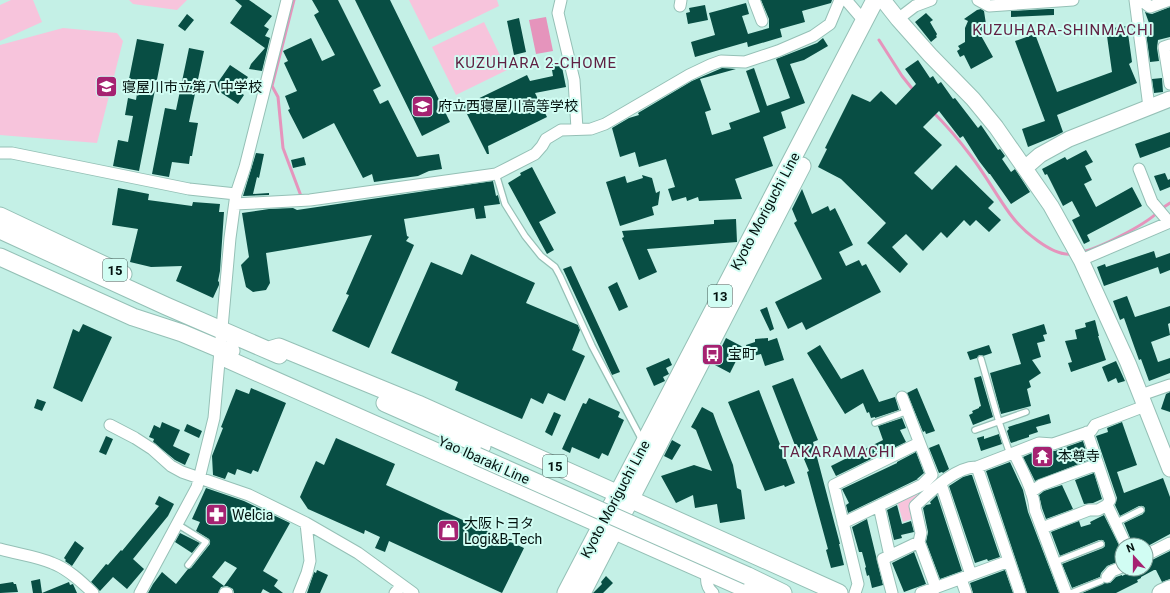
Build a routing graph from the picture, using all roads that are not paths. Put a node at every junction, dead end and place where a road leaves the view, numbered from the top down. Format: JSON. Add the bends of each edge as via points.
{"nodes":[{"id":1,"x":287,"y":0,"type":"edge"},
{"id":2,"x":561,"y":0,"type":"edge"},
{"id":3,"x":754,"y":0,"type":"edge"},
{"id":4,"x":840,"y":0,"type":"edge"},
{"id":5,"x":846,"y":0,"type":"edge"},
{"id":6,"x":931,"y":0,"type":"edge"},
{"id":7,"x":978,"y":0,"type":"edge"},
{"id":8,"x":1073,"y":0,"type":"edge"},
{"id":9,"x":1135,"y":0,"type":"edge"},
{"id":10,"x":1145,"y":0,"type":"edge"},
{"id":11,"x":1170,"y":0,"type":"edge"},
{"id":12,"x":883,"y":1,"type":"edge"},
{"id":13,"x":898,"y":19,"type":"junction"},
{"id":14,"x":762,"y":21,"type":"dead end"},
{"id":15,"x":864,"y":21,"type":"junction"},
{"id":16,"x":1170,"y":45,"type":"edge"},
{"id":17,"x":1170,"y":84,"type":"edge"},
{"id":18,"x":1170,"y":99,"type":"edge"},
{"id":19,"x":1150,"y":107,"type":"junction"},
{"id":20,"x":577,"y":126,"type":"junction"},
{"id":21,"x":0,"y":153,"type":"edge"},
{"id":22,"x":1024,"y":168,"type":"junction"},
{"id":23,"x":1139,"y":169,"type":"dead end"},
{"id":24,"x":496,"y":174,"type":"junction"},
{"id":25,"x":236,"y":199,"type":"junction"},
{"id":26,"x":0,"y":216,"type":"edge"},
{"id":27,"x":1165,"y":217,"type":"edge"},
{"id":28,"x":0,"y":230,"type":"edge"},
{"id":29,"x":0,"y":246,"type":"edge"},
{"id":30,"x":1078,"y":255,"type":"junction"},
{"id":31,"x":0,"y":257,"type":"edge"},
{"id":32,"x":222,"y":330,"type":"junction"},
{"id":33,"x":182,"y":333,"type":"junction"},
{"id":34,"x":220,"y":349,"type":"junction"},
{"id":35,"x":269,"y":350,"type":"junction"},
{"id":36,"x":980,"y":359,"type":"dead end"},
{"id":37,"x":1170,"y":385,"type":"edge"},
{"id":38,"x":902,"y":397,"type":"dead end"},
{"id":39,"x":1143,"y":400,"type":"junction"},
{"id":40,"x":908,"y":411,"type":"junction"},
{"id":41,"x":1026,"y":412,"type":"dead end"},
{"id":42,"x":999,"y":422,"type":"junction"},
{"id":43,"x":875,"y":423,"type":"dead end"},
{"id":44,"x":110,"y":426,"type":"dead end"},
{"id":45,"x":975,"y":430,"type":"dead end"},
{"id":46,"x":1087,"y":432,"type":"junction"},
{"id":47,"x":919,"y":443,"type":"junction"},
{"id":48,"x":644,"y":444,"type":"junction"},
{"id":49,"x":479,"y":451,"type":"junction"},
{"id":50,"x":1012,"y":453,"type":"junction"},
{"id":51,"x":1098,"y":464,"type":"junction"},
{"id":52,"x":977,"y":467,"type":"junction"},
{"id":53,"x":1170,"y":469,"type":"edge"},
{"id":54,"x":932,"y":475,"type":"junction"},
{"id":55,"x":199,"y":476,"type":"junction"},
{"id":56,"x":939,"y":485,"type":"junction"},
{"id":57,"x":1031,"y":492,"type":"junction"},
{"id":58,"x":624,"y":496,"type":"junction"},
{"id":59,"x":1107,"y":505,"type":"junction"},
{"id":60,"x":879,"y":506,"type":"junction"},
{"id":61,"x":1141,"y":510,"type":"dead end"},
{"id":62,"x":306,"y":523,"type":"junction"},
{"id":63,"x":843,"y":523,"type":"junction"},
{"id":64,"x":1115,"y":523,"type":"junction"},
{"id":65,"x":177,"y":524,"type":"junction"},
{"id":66,"x":607,"y":528,"type":"junction"},
{"id":67,"x":1042,"y":528,"type":"junction"},
{"id":68,"x":1122,"y":537,"type":"edge"},
{"id":69,"x":919,"y":542,"type":"junction"},
{"id":70,"x":1170,"y":543,"type":"edge"},
{"id":71,"x":1101,"y":544,"type":"dead end"},
{"id":72,"x":0,"y":549,"type":"edge"},
{"id":73,"x":1154,"y":551,"type":"edge"},
{"id":74,"x":890,"y":556,"type":"junction"},
{"id":75,"x":1009,"y":562,"type":"junction"},
{"id":76,"x":1054,"y":562,"type":"junction"},
{"id":77,"x":188,"y":565,"type":"dead end"},
{"id":78,"x":1114,"y":570,"type":"edge"},
{"id":79,"x":707,"y":571,"type":"junction"},
{"id":80,"x":750,"y":572,"type":"junction"},
{"id":81,"x":966,"y":577,"type":"junction"},
{"id":82,"x":1104,"y":579,"type":"joint"},
{"id":83,"x":398,"y":589,"type":"edge"},
{"id":84,"x":1170,"y":589,"type":"edge"},
{"id":85,"x":929,"y":591,"type":"edge"},
{"id":86,"x":92,"y":593,"type":"edge"},
{"id":87,"x":140,"y":593,"type":"edge"},
{"id":88,"x":299,"y":593,"type":"edge"},
{"id":89,"x":413,"y":593,"type":"edge"},
{"id":90,"x":566,"y":593,"type":"edge"},
{"id":91,"x":582,"y":593,"type":"edge"},
{"id":92,"x":712,"y":593,"type":"edge"},
{"id":93,"x":755,"y":593,"type":"edge"},
{"id":94,"x":783,"y":593,"type":"edge"},
{"id":95,"x":812,"y":593,"type":"edge"},
{"id":96,"x":839,"y":593,"type":"edge"},
{"id":97,"x":855,"y":593,"type":"edge"},
{"id":98,"x":892,"y":593,"type":"edge"},
{"id":99,"x":966,"y":593,"type":"edge"},
{"id":100,"x":1020,"y":593,"type":"edge"},
{"id":101,"x":1066,"y":593,"type":"edge"},
{"id":102,"x":1071,"y":593,"type":"edge"},
{"id":103,"x":1161,"y":593,"type":"edge"}],
"edges":[{"from":1,"to":25,"type":"street"},
{"from":2,"to":20,"type":"street","via":[[558,13],[574,80]]},
{"from":3,"to":14,"type":"street"},
{"from":4,"to":20,"type":"street","via":[[830,24],[804,41],[745,62],[721,61],[710,64],[605,124],[595,128]]},
{"from":5,"to":15,"type":"street"},
{"from":6,"to":13,"type":"street","via":[[915,6]]},
{"from":7,"to":8,"type":"street","via":[[989,6]]},
{"from":9,"to":19,"type":"street"},
{"from":10,"to":11,"type":"street","via":[[1150,7]]},
{"from":12,"to":13,"type":"street"},
{"from":12,"to":15,"type":"main road","name":"Kyoto Moriguchi Line","number":"13"},
{"from":12,"to":58,"type":"main road","name":"Kyoto Moriguchi Line","number":"13"},
{"from":13,"to":22,"type":"street","via":[[974,99]]},
{"from":15,"to":48,"type":"main road","name":"Kyoto Moriguchi Line","number":"13"},
{"from":16,"to":17,"type":"street","via":[[1164,47]]},
{"from":18,"to":19,"type":"street"},
{"from":19,"to":22,"type":"street","via":[[1069,139],[1040,155]]},
{"from":20,"to":24,"type":"street","via":[[553,134],[535,154]]},
{"from":21,"to":25,"type":"street","via":[[12,153]]},
{"from":22,"to":30,"type":"street","via":[[1051,206]]},
{"from":23,"to":27,"type":"street","via":[[1152,202]]},
{"from":24,"to":25,"type":"street","via":[[310,200]]},
{"from":24,"to":48,"type":"lane","via":[[506,204],[525,236],[541,256],[555,267],[560,276],[592,346]]},
{"from":25,"to":32,"type":"street"},
{"from":26,"to":32,"type":"main road","number":"15","via":[[216,317]]},
{"from":27,"to":30,"type":"street"},
{"from":28,"to":32,"type":"main road","number":"15"},
{"from":29,"to":33,"type":"main road","number":"15"},
{"from":30,"to":39,"type":"street"},
{"from":31,"to":33,"type":"main road","number":"15","via":[[133,317]]},
{"from":32,"to":34,"type":"street"},
{"from":32,"to":35,"type":"main road","name":"Yao Ibaraki Line","number":"15"},
{"from":33,"to":34,"type":"main road","name":"Yao Ibaraki Line","number":"15"},
{"from":34,"to":49,"type":"main road","name":"Yao Ibaraki Line","number":"15","via":[[229,350]]},
{"from":34,"to":55,"type":"street","via":[[214,418]]},
{"from":34,"to":66,"type":"main road","number":"15","via":[[228,359]]},
{"from":35,"to":49,"type":"main road","name":"Yao Ibaraki Line","number":"15"},
{"from":35,"to":58,"type":"main road","number":"15","via":[[279,347],[334,368]]},
{"from":36,"to":42,"type":"lane"},
{"from":37,"to":39,"type":"street"},
{"from":38,"to":40,"type":"street"},
{"from":39,"to":46,"type":"street","via":[[1095,425]]},
{"from":39,"to":53,"type":"street"},
{"from":40,"to":43,"type":"lane"},
{"from":40,"to":47,"type":"street"},
{"from":41,"to":42,"type":"lane"},
{"from":42,"to":45,"type":"lane"},
{"from":42,"to":50,"type":"lane"},
{"from":44,"to":55,"type":"street","via":[[152,449],[171,466]]},
{"from":46,"to":50,"type":"street","via":[[1053,444],[1039,443]]},
{"from":46,"to":51,"type":"street"},
{"from":47,"to":54,"type":"street"},
{"from":47,"to":63,"type":"street","via":[[834,485]]},
{"from":48,"to":58,"type":"main road","name":"Kyoto Moriguchi Line","number":"13"},
{"from":49,"to":80,"type":"main road","name":"Yao Ibaraki Line","number":"15"},
{"from":50,"to":52,"type":"street"},
{"from":50,"to":57,"type":"street"},
{"from":51,"to":57,"type":"street","via":[[1040,485]]},
{"from":51,"to":59,"type":"street","via":[[1110,500]]},
{"from":52,"to":56,"type":"street","via":[[969,466]]},
{"from":52,"to":75,"type":"street"},
{"from":54,"to":56,"type":"street"},
{"from":54,"to":60,"type":"street","via":[[922,485]]},
{"from":55,"to":62,"type":"street","via":[[249,495]]},
{"from":55,"to":65,"type":"street","via":[[197,487]]},
{"from":56,"to":69,"type":"street","via":[[915,506],[921,533]]},
{"from":56,"to":81,"type":"street"},
{"from":57,"to":67,"type":"street"},
{"from":58,"to":66,"type":"main road","name":"Kyoto Moriguchi Line","number":"13"},
{"from":58,"to":96,"type":"main road","number":"15"},
{"from":59,"to":64,"type":"street"},
{"from":59,"to":67,"type":"street"},
{"from":60,"to":63,"type":"street"},
{"from":60,"to":74,"type":"street"},
{"from":61,"to":64,"type":"lane"},
{"from":62,"to":83,"type":"street","via":[[358,553]]},
{"from":62,"to":88,"type":"street","via":[[310,561]]},
{"from":63,"to":97,"type":"street","via":[[858,584]]},
{"from":64,"to":68,"type":"street"},
{"from":65,"to":77,"type":"lane","via":[[206,542]]},
{"from":65,"to":87,"type":"street"},
{"from":66,"to":79,"type":"main road","number":"15"},
{"from":66,"to":90,"type":"main road","name":"Kyoto Moriguchi Line","number":"13"},
{"from":66,"to":91,"type":"main road","name":"Kyoto Moriguchi Line","number":"13"},
{"from":67,"to":76,"type":"street"},
{"from":69,"to":74,"type":"street"},
{"from":69,"to":85,"type":"street"},
{"from":70,"to":73,"type":"street"},
{"from":71,"to":76,"type":"lane"},
{"from":72,"to":86,"type":"street","via":[[52,563],[68,571]]},
{"from":74,"to":98,"type":"street","via":[[883,559]]},
{"from":75,"to":81,"type":"street"},
{"from":75,"to":100,"type":"street"},
{"from":76,"to":101,"type":"street"},
{"from":78,"to":82,"type":"street"},
{"from":79,"to":92,"type":"street","via":[[706,582]]},
{"from":79,"to":93,"type":"main road","number":"15"},
{"from":80,"to":94,"type":"main road","name":"Yao Ibaraki Line","number":"15"},
{"from":80,"to":95,"type":"main road","name":"Yao Ibaraki Line","number":"15"},
{"from":81,"to":85,"type":"street"},
{"from":81,"to":99,"type":"street"},
{"from":82,"to":102,"type":"lane"},
{"from":83,"to":89,"type":"street"},
{"from":84,"to":103,"type":"main road"}]}
